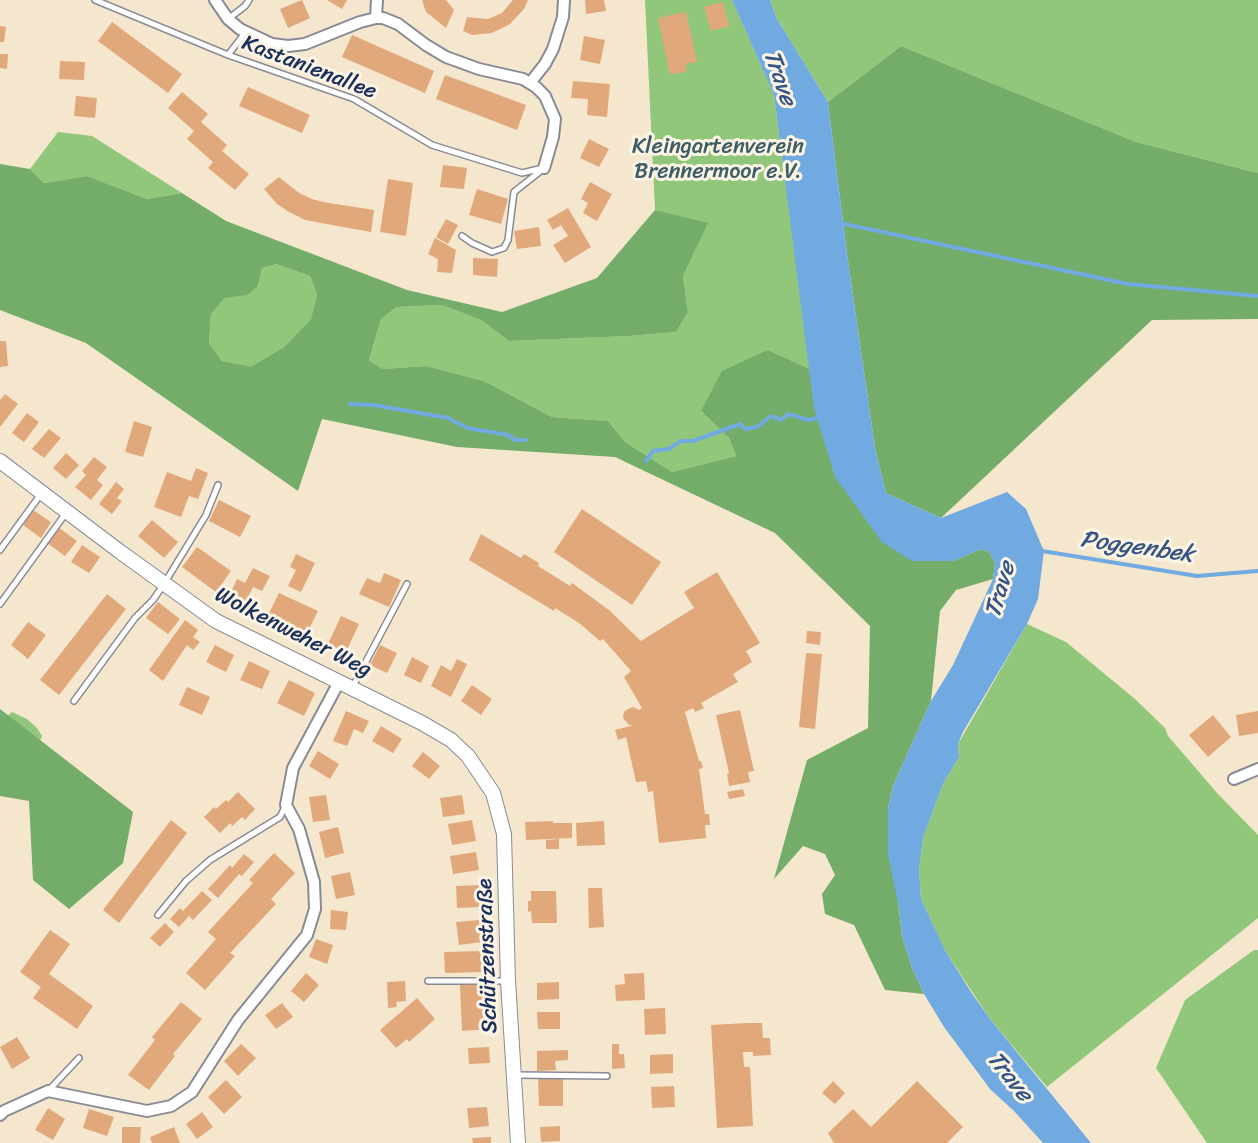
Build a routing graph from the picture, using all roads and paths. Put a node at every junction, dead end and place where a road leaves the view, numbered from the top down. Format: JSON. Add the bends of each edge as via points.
{"nodes":[{"id":1,"x":95,"y":0,"type":"edge"},
{"id":2,"x":215,"y":0,"type":"edge"},
{"id":3,"x":249,"y":0,"type":"edge"},
{"id":4,"x":376,"y":0,"type":"edge"},
{"id":5,"x":564,"y":0,"type":"edge"},
{"id":6,"x":376,"y":18,"type":"junction"},
{"id":7,"x":228,"y":19,"type":"junction"},
{"id":8,"x":245,"y":33,"type":"junction"},
{"id":9,"x":228,"y":55,"type":"junction"},
{"id":10,"x":530,"y":83,"type":"junction"},
{"id":11,"x":544,"y":168,"type":"junction"},
{"id":12,"x":462,"y":236,"type":"dead end"},
{"id":13,"x":0,"y":461,"type":"edge"},
{"id":14,"x":218,"y":485,"type":"dead end"},
{"id":15,"x":42,"y":493,"type":"junction"},
{"id":16,"x":67,"y":512,"type":"junction"},
{"id":17,"x":0,"y":550,"type":"edge"},
{"id":18,"x":164,"y":584,"type":"junction"},
{"id":19,"x":407,"y":584,"type":"dead end"},
{"id":20,"x":0,"y":604,"type":"edge"},
{"id":21,"x":339,"y":682,"type":"junction"},
{"id":22,"x":352,"y":688,"type":"junction"},
{"id":23,"x":74,"y":701,"type":"dead end"},
{"id":24,"x":1258,"y":769,"type":"edge"},
{"id":25,"x":481,"y":773,"type":"joint"},
{"id":26,"x":1234,"y":779,"type":"dead end"},
{"id":27,"x":286,"y":805,"type":"junction"},
{"id":28,"x":158,"y":915,"type":"dead end"},
{"id":29,"x":428,"y":981,"type":"dead end"},
{"id":30,"x":508,"y":981,"type":"junction"},
{"id":31,"x":79,"y":1058,"type":"dead end"},
{"id":32,"x":514,"y":1075,"type":"junction"},
{"id":33,"x":607,"y":1076,"type":"dead end"},
{"id":34,"x":48,"y":1091,"type":"junction"},
{"id":35,"x":0,"y":1115,"type":"edge"},
{"id":36,"x":518,"y":1143,"type":"edge"}],
"edges":[{"from":1,"to":9,"type":"lane","name":"Kastanienallee"},
{"from":2,"to":7,"type":"street"},
{"from":3,"to":7,"type":"lane"},
{"from":4,"to":6,"type":"street"},
{"from":5,"to":10,"type":"street","via":[[553,49]]},
{"from":6,"to":8,"type":"street","via":[[297,46],[272,44]]},
{"from":6,"to":10,"type":"street","via":[[398,24],[446,57]]},
{"from":7,"to":8,"type":"street"},
{"from":8,"to":9,"type":"lane"},
{"from":9,"to":11,"type":"lane","name":"Kastanienallee","via":[[354,99],[432,145],[522,173]]},
{"from":10,"to":11,"type":"street","via":[[545,96],[555,119]]},
{"from":11,"to":12,"type":"lane","via":[[514,192],[504,248],[492,252]]},
{"from":13,"to":15,"type":"street","name":"Wolkenweher Weg"},
{"from":14,"to":18,"type":"lane","via":[[206,515]]},
{"from":15,"to":16,"type":"street","name":"Wolkenweher Weg"},
{"from":15,"to":17,"type":"lane"},
{"from":16,"to":18,"type":"street","name":"Wolkenweher Weg"},
{"from":16,"to":20,"type":"lane"},
{"from":18,"to":21,"type":"street","name":"Wolkenweher Weg","via":[[216,621]]},
{"from":18,"to":23,"type":"lane"},
{"from":19,"to":22,"type":"lane"},
{"from":21,"to":22,"type":"street","name":"Wolkenweher Weg"},
{"from":21,"to":27,"type":"street","via":[[293,768]]},
{"from":22,"to":25,"type":"street","name":"Wolkenweher Weg","via":[[451,740]]},
{"from":24,"to":26,"type":"street"},
{"from":25,"to":30,"type":"street","name":"Schützenstraße","via":[[493,793],[504,834]]},
{"from":27,"to":28,"type":"lane","via":[[280,817],[210,860],[186,881]]},
{"from":27,"to":34,"type":"street","via":[[299,829],[314,882],[315,909],[307,934],[238,1020],[192,1092],[171,1106],[147,1111]]},
{"from":29,"to":30,"type":"lane"},
{"from":30,"to":32,"type":"street","name":"Schützenstraße"},
{"from":31,"to":34,"type":"lane"},
{"from":32,"to":33,"type":"lane"},
{"from":32,"to":36,"type":"street","name":"Schützenstraße"},
{"from":34,"to":35,"type":"street"}]}
